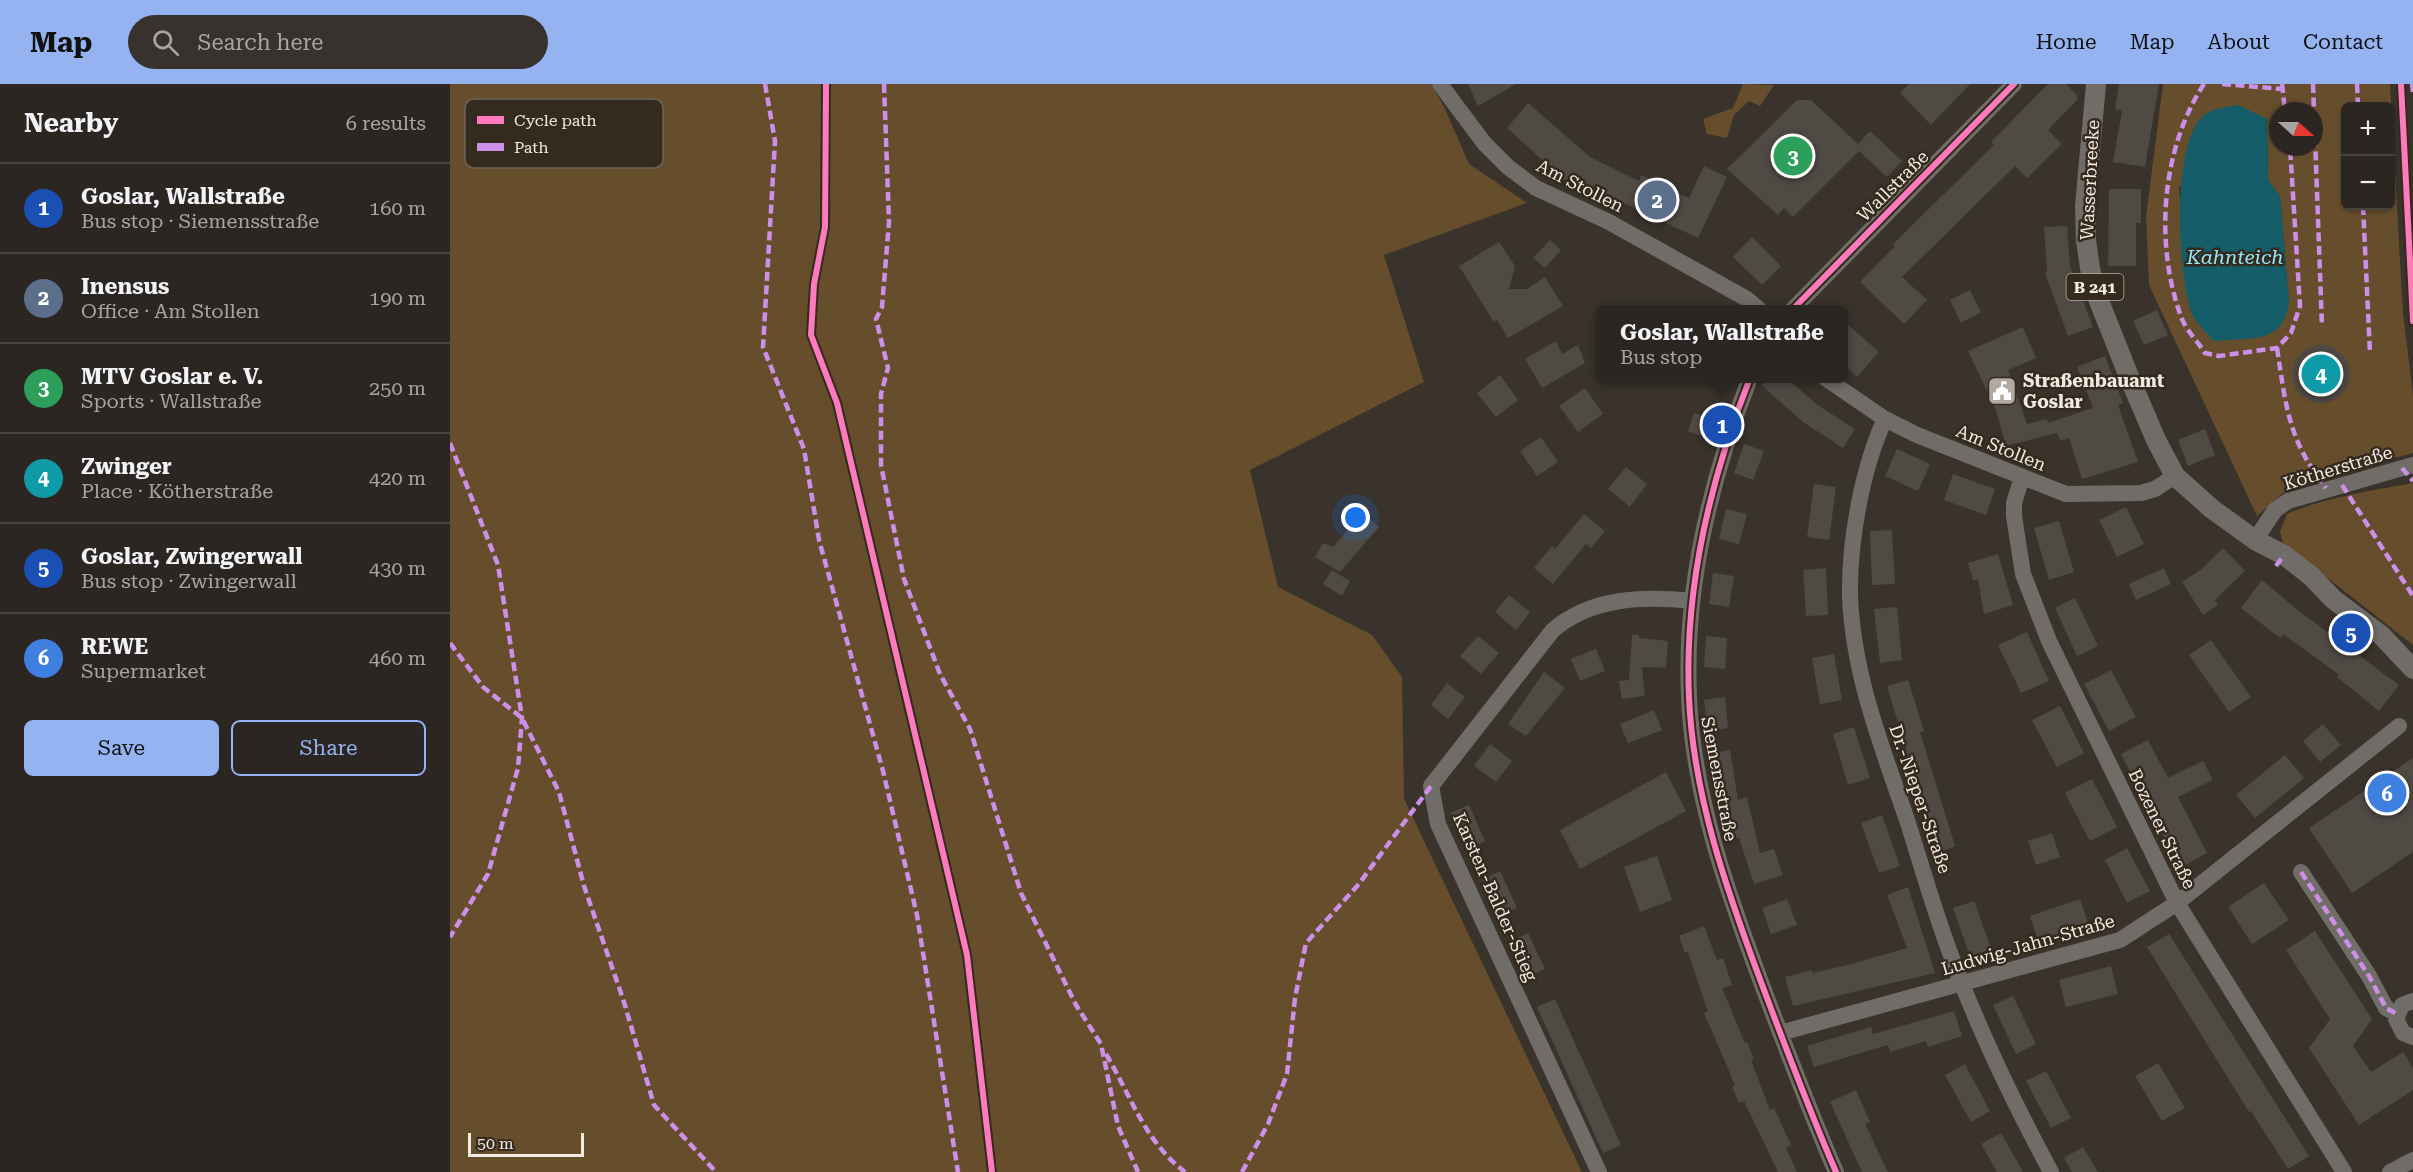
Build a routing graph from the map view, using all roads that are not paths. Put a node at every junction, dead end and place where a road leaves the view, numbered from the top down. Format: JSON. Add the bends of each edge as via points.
{"nodes":[{"id":1,"x":1440,"y":84,"type":"edge"},
{"id":2,"x":2014,"y":84,"type":"edge"},
{"id":3,"x":2096,"y":84,"type":"edge"},
{"id":4,"x":1755,"y":305,"type":"edge"},
{"id":5,"x":1796,"y":305,"type":"edge"},
{"id":6,"x":1748,"y":383,"type":"edge"},
{"id":7,"x":1833,"y":383,"type":"edge"},
{"id":8,"x":1885,"y":419,"type":"junction"},
{"id":9,"x":2413,"y":465,"type":"edge"},
{"id":10,"x":2175,"y":476,"type":"junction"},
{"id":11,"x":2022,"y":477,"type":"junction"},
{"id":12,"x":2255,"y":540,"type":"junction"},
{"id":13,"x":1692,"y":601,"type":"junction"},
{"id":14,"x":2382,"y":636,"type":"junction"},
{"id":15,"x":2413,"y":654,"type":"edge"},
{"id":16,"x":2413,"y":669,"type":"edge"},
{"id":17,"x":2399,"y":726,"type":"dead end"},
{"id":18,"x":2301,"y":872,"type":"dead end"},
{"id":19,"x":2177,"y":903,"type":"junction"},
{"id":20,"x":1962,"y":985,"type":"junction"},
{"id":21,"x":2413,"y":1001,"type":"edge"},
{"id":22,"x":2397,"y":1014,"type":"junction"},
{"id":23,"x":1780,"y":1033,"type":"junction"},
{"id":24,"x":2413,"y":1037,"type":"edge"},
{"id":25,"x":2413,"y":1160,"type":"edge"},
{"id":26,"x":1599,"y":1172,"type":"edge"},
{"id":27,"x":1836,"y":1172,"type":"edge"},
{"id":28,"x":2051,"y":1172,"type":"edge"},
{"id":29,"x":2344,"y":1172,"type":"edge"},
{"id":30,"x":2390,"y":1172,"type":"edge"}],
"edges":[{"from":1,"to":4,"type":"street","name":"Am Stollen","via":[[1484,143],[1536,188],[1609,222]]},
{"from":2,"to":5,"type":"street","name":"Wallstraße"},
{"from":3,"to":10,"type":"main road","name":"Wasserbreeke","number":"B 241","via":[[2085,206],[2090,268],[2130,379]]},
{"from":6,"to":13,"type":"street","name":"Siemensstraße","via":[[1720,461],[1704,523]]},
{"from":7,"to":8,"type":"street","name":"Am Stollen"},
{"from":8,"to":11,"type":"street","name":"Am Stollen"},
{"from":8,"to":20,"type":"street","name":"Dr.-Nieper-Straße","via":[[1876,438],[1857,520],[1850,596],[1855,647],[1863,690]]},
{"from":9,"to":12,"type":"street","name":"Kötherstraße","via":[[2288,501],[2275,510]]},
{"from":10,"to":11,"type":"street","name":"Am Stollen","via":[[2141,493],[2087,494],[2066,494]]},
{"from":10,"to":12,"type":"main road","number":"B 241"},
{"from":11,"to":19,"type":"street","name":"Bozener Straße","via":[[2014,516],[2023,574],[2049,641]]},
{"from":12,"to":14,"type":"main road","number":"B 241","via":[[2284,555]]},
{"from":13,"to":23,"type":"street","name":"Siemensstraße","via":[[1689,698],[1703,795],[1726,884]]},
{"from":13,"to":26,"type":"street","name":"Karsten-Balder-Stieg","via":[[1601,603],[1567,618],[1553,630],[1431,786],[1438,824]]},
{"from":14,"to":15,"type":"main road","number":"B 241"},
{"from":14,"to":16,"type":"main road","number":"B 241"},
{"from":17,"to":19,"type":"street","name":"Ludwig-Jahn-Straße"},
{"from":18,"to":22,"type":"street","via":[[2386,1008]]},
{"from":19,"to":20,"type":"street","name":"Ludwig-Jahn-Straße","via":[[2120,940]]},
{"from":19,"to":29,"type":"street","name":"Bozener Straße"},
{"from":20,"to":23,"type":"street","name":"Ludwig-Jahn-Straße"},
{"from":20,"to":28,"type":"street","name":"Dr.-Nieper-Straße","via":[[2001,1075]]},
{"from":21,"to":22,"type":"street","via":[[2402,1005]]},
{"from":22,"to":24,"type":"street","via":[[2399,1029]]},
{"from":23,"to":27,"type":"street","name":"Siemensstraße"},
{"from":25,"to":30,"type":"street"}]}
